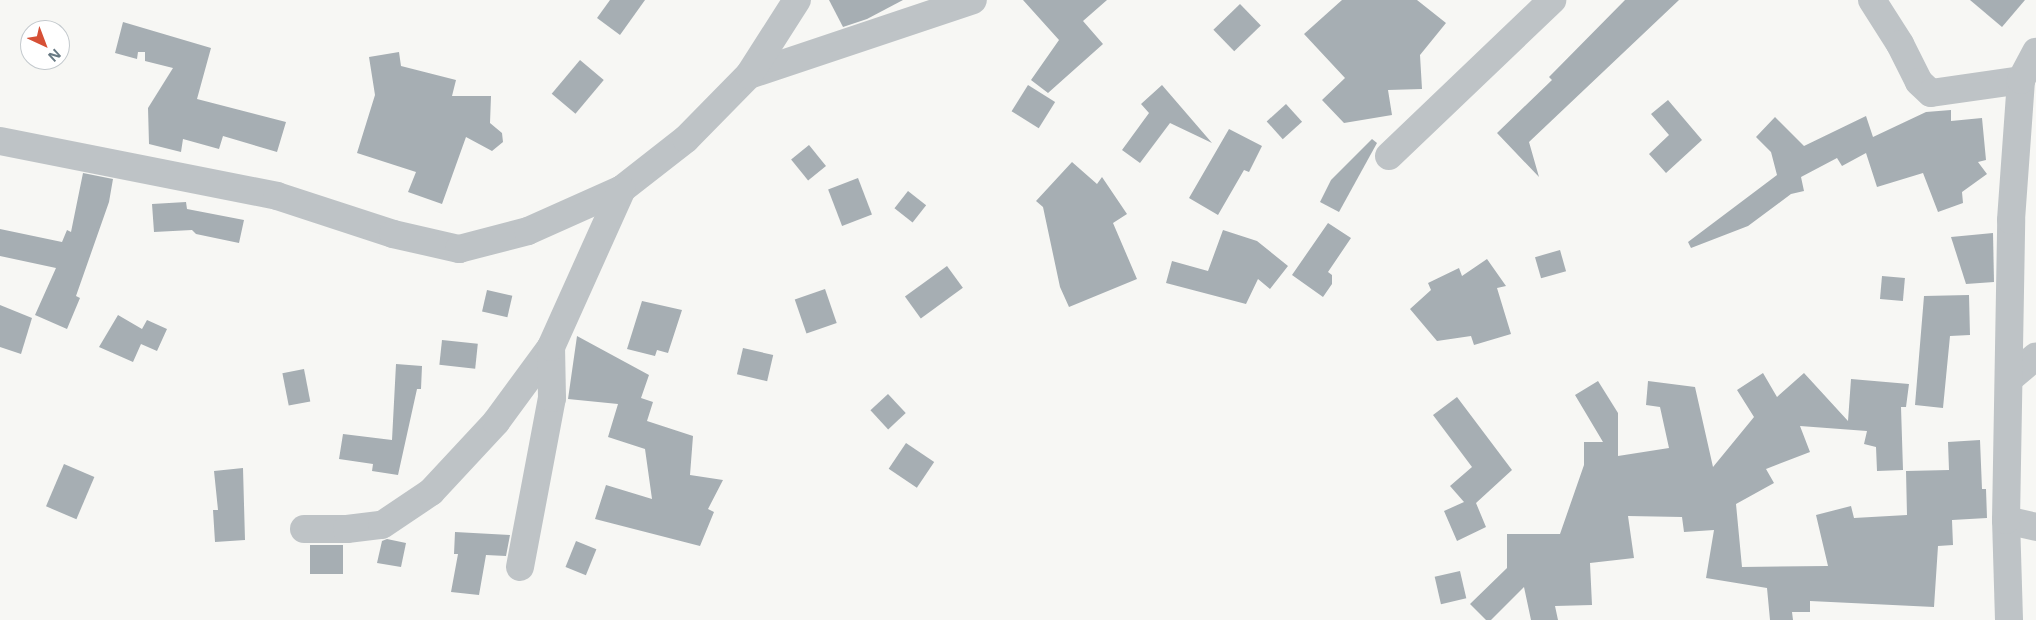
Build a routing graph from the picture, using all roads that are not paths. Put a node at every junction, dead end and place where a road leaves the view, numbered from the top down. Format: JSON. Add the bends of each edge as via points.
{"nodes":[{"id":1,"x":797,"y":0,"type":"edge"},
{"id":2,"x":973,"y":0,"type":"edge"},
{"id":3,"x":1552,"y":0,"type":"edge"},
{"id":4,"x":1872,"y":0,"type":"edge"},
{"id":5,"x":2036,"y":52,"type":"edge"},
{"id":6,"x":749,"y":75,"type":"junction"},
{"id":7,"x":2021,"y":80,"type":"junction"},
{"id":8,"x":0,"y":141,"type":"edge"},
{"id":9,"x":1388,"y":156,"type":"dead end"},
{"id":10,"x":622,"y":189,"type":"junction"},
{"id":11,"x":551,"y":347,"type":"junction"},
{"id":12,"x":2036,"y":356,"type":"edge"},
{"id":13,"x":2009,"y":379,"type":"junction"},
{"id":14,"x":2006,"y":520,"type":"junction"},
{"id":15,"x":2036,"y":527,"type":"edge"},
{"id":16,"x":304,"y":530,"type":"dead end"},
{"id":17,"x":520,"y":567,"type":"dead end"},
{"id":18,"x":2008,"y":619,"type":"edge"}],
"edges":[{"from":1,"to":6,"type":"street"},
{"from":2,"to":6,"type":"street"},
{"from":3,"to":9,"type":"street"},
{"from":4,"to":7,"type":"street","via":[[1919,82],[1931,93]]},
{"from":5,"to":7,"type":"street"},
{"from":6,"to":10,"type":"street","via":[[686,139]]},
{"from":7,"to":13,"type":"street","via":[[2011,220]]},
{"from":8,"to":10,"type":"street","via":[[276,196],[393,234],[459,249],[528,231]]},
{"from":10,"to":11,"type":"street"},
{"from":11,"to":16,"type":"street","via":[[496,422],[431,492],[382,524]]},
{"from":11,"to":17,"type":"street","via":[[552,398]]},
{"from":12,"to":13,"type":"street"},
{"from":13,"to":14,"type":"street"},
{"from":14,"to":15,"type":"street"},
{"from":14,"to":18,"type":"street"}]}
